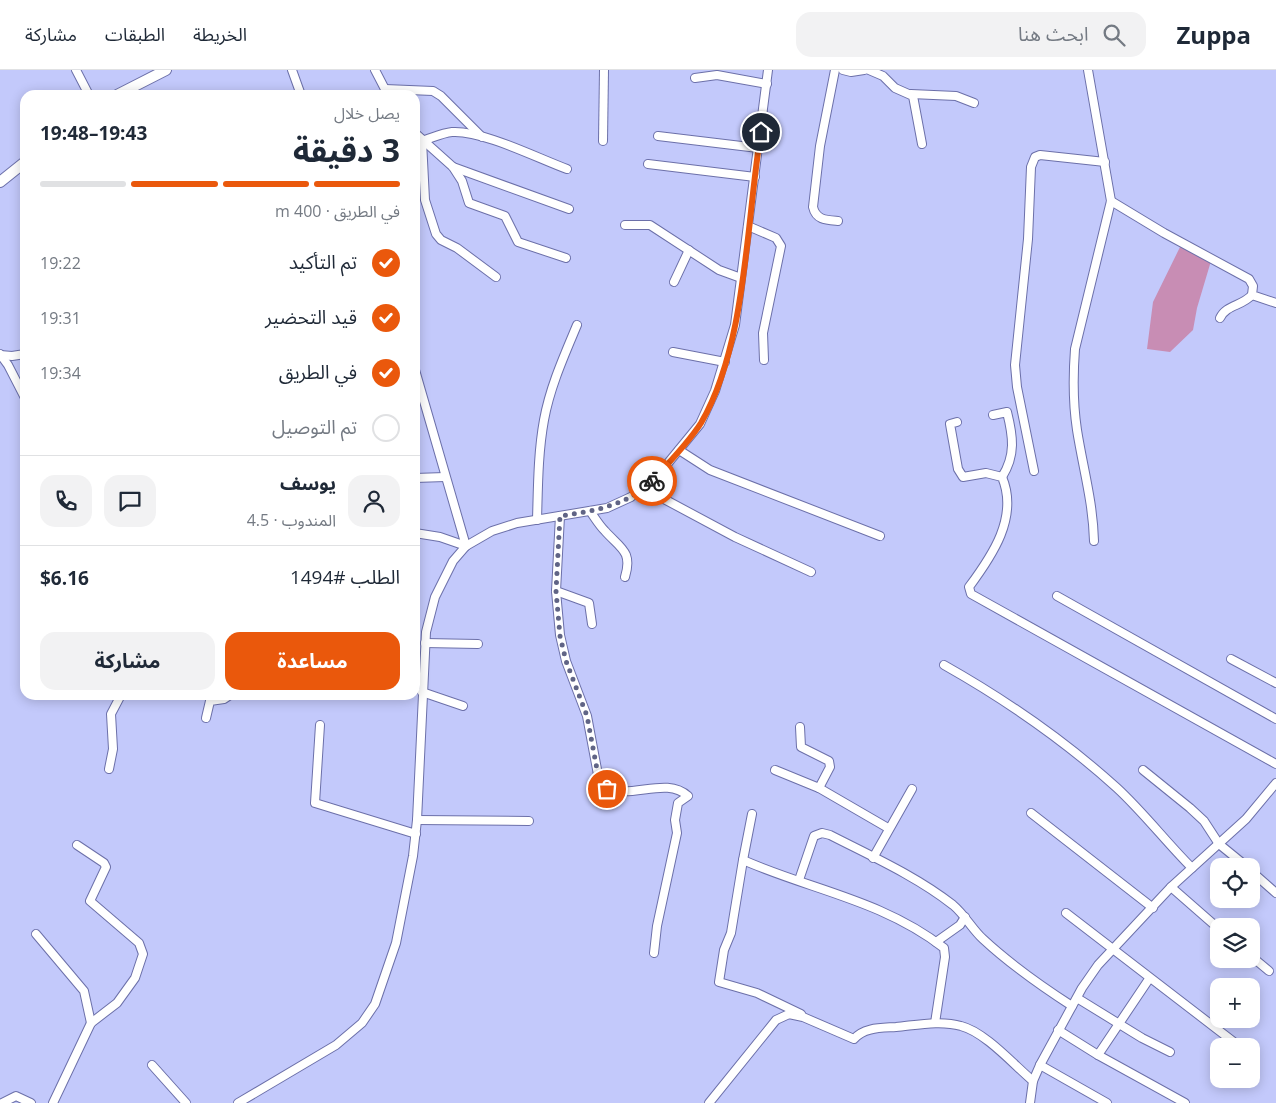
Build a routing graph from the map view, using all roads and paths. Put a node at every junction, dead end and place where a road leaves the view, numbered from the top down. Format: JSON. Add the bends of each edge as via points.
{"nodes":[{"id":1,"x":76,"y":70,"type":"edge"},
{"id":2,"x":166,"y":70,"type":"edge"},
{"id":3,"x":292,"y":70,"type":"edge"},
{"id":4,"x":375,"y":70,"type":"edge"},
{"id":5,"x":604,"y":70,"type":"edge"},
{"id":6,"x":768,"y":70,"type":"edge"},
{"id":7,"x":835,"y":70,"type":"edge"},
{"id":8,"x":843,"y":70,"type":"edge"},
{"id":9,"x":864,"y":70,"type":"edge"},
{"id":10,"x":869,"y":70,"type":"edge"},
{"id":11,"x":1088,"y":70,"type":"edge"},
{"id":12,"x":695,"y":78,"type":"dead end"},
{"id":13,"x":767,"y":84,"type":"junction"},
{"id":14,"x":86,"y":90,"type":"edge"},
{"id":15,"x":133,"y":90,"type":"edge"},
{"id":16,"x":299,"y":90,"type":"edge"},
{"id":17,"x":386,"y":90,"type":"edge"},
{"id":18,"x":420,"y":91,"type":"edge"},
{"id":19,"x":911,"y":94,"type":"junction"},
{"id":20,"x":974,"y":103,"type":"dead end"},
{"id":21,"x":658,"y":136,"type":"dead end"},
{"id":22,"x":483,"y":138,"type":"junction"},
{"id":23,"x":420,"y":139,"type":"edge"},
{"id":24,"x":422,"y":141,"type":"junction"},
{"id":25,"x":603,"y":141,"type":"dead end"},
{"id":26,"x":922,"y":144,"type":"dead end"},
{"id":27,"x":758,"y":148,"type":"junction"},
{"id":28,"x":1105,"y":162,"type":"junction"},
{"id":29,"x":648,"y":164,"type":"dead end"},
{"id":30,"x":20,"y":166,"type":"edge"},
{"id":31,"x":453,"y":166,"type":"junction"},
{"id":32,"x":567,"y":169,"type":"dead end"},
{"id":33,"x":755,"y":177,"type":"junction"},
{"id":34,"x":0,"y":182,"type":"edge"},
{"id":35,"x":1111,"y":201,"type":"junction"},
{"id":36,"x":570,"y":208,"type":"dead end"},
{"id":37,"x":838,"y":221,"type":"dead end"},
{"id":38,"x":625,"y":225,"type":"dead end"},
{"id":39,"x":748,"y":226,"type":"junction"},
{"id":40,"x":689,"y":250,"type":"junction"},
{"id":41,"x":566,"y":258,"type":"dead end"},
{"id":42,"x":496,"y":276,"type":"dead end"},
{"id":43,"x":742,"y":278,"type":"junction"},
{"id":44,"x":674,"y":282,"type":"dead end"},
{"id":45,"x":1252,"y":295,"type":"junction"},
{"id":46,"x":1276,"y":303,"type":"edge"},
{"id":47,"x":1220,"y":318,"type":"dead end"},
{"id":48,"x":577,"y":325,"type":"dead end"},
{"id":49,"x":673,"y":352,"type":"dead end"},
{"id":50,"x":0,"y":355,"type":"edge"},
{"id":51,"x":20,"y":355,"type":"edge"},
{"id":52,"x":764,"y":360,"type":"dead end"},
{"id":53,"x":725,"y":362,"type":"junction"},
{"id":54,"x":20,"y":388,"type":"edge"},
{"id":55,"x":420,"y":388,"type":"edge"},
{"id":56,"x":993,"y":415,"type":"dead end"},
{"id":57,"x":958,"y":422,"type":"dead end"},
{"id":58,"x":679,"y":450,"type":"junction"},
{"id":59,"x":1034,"y":471,"type":"dead end"},
{"id":60,"x":445,"y":477,"type":"junction"},
{"id":61,"x":1002,"y":477,"type":"junction"},
{"id":62,"x":420,"y":478,"type":"edge"},
{"id":63,"x":640,"y":491,"type":"junction"},
{"id":64,"x":590,"y":511,"type":"junction"},
{"id":65,"x":560,"y":516,"type":"junction"},
{"id":66,"x":537,"y":520,"type":"junction"},
{"id":67,"x":420,"y":534,"type":"edge"},
{"id":68,"x":880,"y":536,"type":"dead end"},
{"id":69,"x":1094,"y":541,"type":"dead end"},
{"id":70,"x":466,"y":546,"type":"junction"},
{"id":71,"x":811,"y":572,"type":"dead end"},
{"id":72,"x":625,"y":577,"type":"dead end"},
{"id":73,"x":556,"y":591,"type":"junction"},
{"id":74,"x":1057,"y":596,"type":"dead end"},
{"id":75,"x":592,"y":624,"type":"dead end"},
{"id":76,"x":425,"y":643,"type":"junction"},
{"id":77,"x":478,"y":644,"type":"dead end"},
{"id":78,"x":1231,"y":659,"type":"dead end"},
{"id":79,"x":944,"y":665,"type":"dead end"},
{"id":80,"x":1276,"y":683,"type":"edge"},
{"id":81,"x":422,"y":692,"type":"junction"},
{"id":82,"x":118,"y":700,"type":"edge"},
{"id":83,"x":217,"y":700,"type":"edge"},
{"id":84,"x":463,"y":706,"type":"dead end"},
{"id":85,"x":206,"y":718,"type":"dead end"},
{"id":86,"x":1276,"y":719,"type":"edge"},
{"id":87,"x":320,"y":725,"type":"dead end"},
{"id":88,"x":800,"y":727,"type":"dead end"},
{"id":89,"x":1276,"y":764,"type":"edge"},
{"id":90,"x":109,"y":769,"type":"dead end"},
{"id":91,"x":775,"y":770,"type":"dead end"},
{"id":92,"x":1143,"y":770,"type":"dead end"},
{"id":93,"x":1276,"y":783,"type":"edge"},
{"id":94,"x":819,"y":788,"type":"junction"},
{"id":95,"x":912,"y":789,"type":"dead end"},
{"id":96,"x":1031,"y":813,"type":"dead end"},
{"id":97,"x":752,"y":814,"type":"dead end"},
{"id":98,"x":417,"y":820,"type":"junction"},
{"id":99,"x":529,"y":821,"type":"dead end"},
{"id":100,"x":888,"y":828,"type":"junction"},
{"id":101,"x":416,"y":834,"type":"junction"},
{"id":102,"x":1219,"y":844,"type":"junction"},
{"id":103,"x":77,"y":845,"type":"dead end"},
{"id":104,"x":873,"y":858,"type":"junction"},
{"id":105,"x":1236,"y":858,"type":"edge"},
{"id":106,"x":743,"y":860,"type":"junction"},
{"id":107,"x":1192,"y":868,"type":"junction"},
{"id":108,"x":1260,"y":879,"type":"edge"},
{"id":109,"x":799,"y":880,"type":"junction"},
{"id":110,"x":1171,"y":887,"type":"junction"},
{"id":111,"x":1276,"y":893,"type":"edge"},
{"id":112,"x":1153,"y":908,"type":"junction"},
{"id":113,"x":1066,"y":913,"type":"dead end"},
{"id":114,"x":965,"y":917,"type":"junction"},
{"id":115,"x":1210,"y":921,"type":"edge"},
{"id":116,"x":36,"y":934,"type":"dead end"},
{"id":117,"x":936,"y":942,"type":"junction"},
{"id":118,"x":1111,"y":949,"type":"junction"},
{"id":119,"x":654,"y":953,"type":"dead end"},
{"id":120,"x":1260,"y":964,"type":"edge"},
{"id":121,"x":1269,"y":971,"type":"dead end"},
{"id":122,"x":1149,"y":979,"type":"junction"},
{"id":123,"x":1077,"y":998,"type":"junction"},
{"id":124,"x":1072,"y":1006,"type":"junction"},
{"id":125,"x":90,"y":1023,"type":"junction"},
{"id":126,"x":935,"y":1023,"type":"junction"},
{"id":127,"x":1120,"y":1024,"type":"junction"},
{"id":128,"x":1058,"y":1030,"type":"junction"},
{"id":129,"x":858,"y":1033,"type":"junction"},
{"id":130,"x":1228,"y":1038,"type":"edge"},
{"id":131,"x":1170,"y":1052,"type":"dead end"},
{"id":132,"x":1098,"y":1055,"type":"junction"},
{"id":133,"x":152,"y":1064,"type":"dead end"},
{"id":134,"x":1040,"y":1065,"type":"junction"},
{"id":135,"x":1034,"y":1081,"type":"junction"},
{"id":136,"x":2,"y":1103,"type":"edge"},
{"id":137,"x":31,"y":1103,"type":"edge"},
{"id":138,"x":53,"y":1103,"type":"edge"},
{"id":139,"x":186,"y":1103,"type":"edge"},
{"id":140,"x":238,"y":1103,"type":"edge"},
{"id":141,"x":709,"y":1103,"type":"edge"},
{"id":142,"x":1030,"y":1103,"type":"edge"},
{"id":143,"x":1107,"y":1103,"type":"edge"},
{"id":144,"x":1185,"y":1103,"type":"edge"}],
"edges":[{"from":1,"to":14,"type":"street"},
{"from":2,"to":15,"type":"main road"},
{"from":3,"to":16,"type":"street"},
{"from":4,"to":17,"type":"street"},
{"from":5,"to":25,"type":"street"},
{"from":6,"to":13,"type":"street"},
{"from":7,"to":37,"type":"street","via":[[820,146],[813,207],[822,219]]},
{"from":8,"to":9,"type":"street"},
{"from":10,"to":19,"type":"street"},
{"from":11,"to":28,"type":"street"},
{"from":12,"to":13,"type":"street","via":[[717,75]]},
{"from":13,"to":27,"type":"street"},
{"from":18,"to":22,"type":"street","via":[[433,91],[441,96]]},
{"from":19,"to":20,"type":"street","via":[[956,96]]},
{"from":19,"to":26,"type":"street"},
{"from":21,"to":27,"type":"street"},
{"from":22,"to":24,"type":"street","via":[[453,132]]},
{"from":22,"to":32,"type":"street"},
{"from":23,"to":24,"type":"street"},
{"from":24,"to":31,"type":"street"},
{"from":24,"to":42,"type":"street","via":[[425,200],[436,234]]},
{"from":27,"to":33,"type":"street"},
{"from":28,"to":35,"type":"street"},
{"from":28,"to":59,"type":"street","via":[[1040,156],[1035,157],[1031,167],[1027,254],[1015,370]]},
{"from":29,"to":33,"type":"street"},
{"from":30,"to":34,"type":"main road"},
{"from":31,"to":36,"type":"street"},
{"from":31,"to":41,"type":"street","via":[[469,203],[505,216],[518,242]]},
{"from":33,"to":39,"type":"street"},
{"from":35,"to":45,"type":"street","via":[[1250,279]]},
{"from":35,"to":69,"type":"street","via":[[1074,364],[1077,429],[1091,500]]},
{"from":38,"to":40,"type":"street","via":[[650,225]]},
{"from":39,"to":43,"type":"street"},
{"from":39,"to":52,"type":"street","via":[[776,238],[781,246],[762,333]]},
{"from":40,"to":43,"type":"street","via":[[719,270]]},
{"from":40,"to":44,"type":"street"},
{"from":43,"to":53,"type":"street"},
{"from":45,"to":46,"type":"street"},
{"from":45,"to":47,"type":"street","via":[[1242,304],[1227,309]]},
{"from":48,"to":66,"type":"street","via":[[559,367],[544,418],[537,472]]},
{"from":49,"to":53,"type":"street"},
{"from":50,"to":51,"type":"street"},
{"from":50,"to":54,"type":"street"},
{"from":53,"to":58,"type":"street","via":[[700,424]]},
{"from":55,"to":60,"type":"street"},
{"from":56,"to":61,"type":"street","via":[[1007,412],[1014,446]]},
{"from":57,"to":61,"type":"street","via":[[950,424],[958,469],[963,477],[986,474]]},
{"from":58,"to":63,"type":"street"},
{"from":58,"to":68,"type":"street","via":[[710,470]]},
{"from":60,"to":62,"type":"street"},
{"from":60,"to":70,"type":"street"},
{"from":61,"to":89,"type":"street","via":[[1007,491],[1007,509],[1002,532],[993,552],[969,587],[971,594]]},
{"from":63,"to":64,"type":"street","via":[[622,502]]},
{"from":63,"to":71,"type":"street"},
{"from":64,"to":65,"type":"street"},
{"from":64,"to":72,"type":"street","via":[[624,549],[628,564]]},
{"from":65,"to":66,"type":"street"},
{"from":65,"to":73,"type":"street"},
{"from":66,"to":70,"type":"street","via":[[492,531]]},
{"from":67,"to":70,"type":"street","via":[[440,536]]},
{"from":70,"to":76,"type":"street","via":[[452,561],[435,597]]},
{"from":73,"to":75,"type":"street","via":[[590,603]]},
{"from":73,"to":119,"type":"street","via":[[562,644],[587,716],[602,786],[615,791],[668,788],[688,796],[678,803],[674,820],[677,833]]},
{"from":74,"to":86,"type":"street"},
{"from":76,"to":77,"type":"street"},
{"from":76,"to":81,"type":"street"},
{"from":78,"to":80,"type":"street"},
{"from":79,"to":107,"type":"street","via":[[1027,716],[1087,762],[1136,806]]},
{"from":81,"to":84,"type":"street"},
{"from":81,"to":98,"type":"street"},
{"from":82,"to":90,"type":"street","via":[[111,714],[113,749]]},
{"from":83,"to":85,"type":"street","via":[[210,701]]},
{"from":87,"to":101,"type":"street","via":[[316,803]]},
{"from":88,"to":94,"type":"street","via":[[801,746],[830,764]]},
{"from":91,"to":94,"type":"street"},
{"from":92,"to":102,"type":"street","via":[[1204,821]]},
{"from":93,"to":102,"type":"street","via":[[1260,804]]},
{"from":94,"to":100,"type":"street"},
{"from":95,"to":100,"type":"street"},
{"from":96,"to":112,"type":"street"},
{"from":97,"to":106,"type":"street"},
{"from":98,"to":99,"type":"street"},
{"from":98,"to":101,"type":"street"},
{"from":100,"to":104,"type":"street"},
{"from":101,"to":140,"type":"street","via":[[396,943],[375,1004],[362,1023],[336,1045]]},
{"from":102,"to":105,"type":"street"},
{"from":102,"to":107,"type":"street"},
{"from":103,"to":125,"type":"street","via":[[104,862],[106,867],[90,901],[140,943],[143,954],[135,978],[117,1003]]},
{"from":104,"to":109,"type":"street","via":[[830,835],[818,834],[811,842]]},
{"from":104,"to":114,"type":"street","via":[[923,885]]},
{"from":106,"to":109,"type":"street"},
{"from":106,"to":129,"type":"street","via":[[733,925],[724,950],[719,982],[757,992],[834,1029]]},
{"from":107,"to":110,"type":"street"},
{"from":108,"to":111,"type":"street"},
{"from":109,"to":117,"type":"street","via":[[867,904]]},
{"from":110,"to":112,"type":"street"},
{"from":110,"to":115,"type":"street"},
{"from":112,"to":118,"type":"street"},
{"from":113,"to":118,"type":"street"},
{"from":114,"to":117,"type":"street"},
{"from":114,"to":124,"type":"street","via":[[981,937],[1020,971]]},
{"from":116,"to":125,"type":"street","via":[[84,991]]},
{"from":117,"to":126,"type":"street","via":[[944,948],[945,957]]},
{"from":118,"to":122,"type":"street"},
{"from":118,"to":123,"type":"street"},
{"from":120,"to":121,"type":"street"},
{"from":122,"to":127,"type":"street"},
{"from":122,"to":130,"type":"street"},
{"from":123,"to":124,"type":"street"},
{"from":123,"to":127,"type":"street"},
{"from":124,"to":128,"type":"street"},
{"from":125,"to":138,"type":"street"},
{"from":126,"to":129,"type":"street"},
{"from":126,"to":135,"type":"street","via":[[959,1025],[974,1031]]},
{"from":127,"to":131,"type":"street"},
{"from":127,"to":132,"type":"street"},
{"from":128,"to":132,"type":"street"},
{"from":128,"to":134,"type":"street"},
{"from":129,"to":141,"type":"street","via":[[854,1039],[802,1016],[789,1014],[776,1020]]},
{"from":132,"to":144,"type":"street"},
{"from":133,"to":139,"type":"street"},
{"from":134,"to":135,"type":"street"},
{"from":134,"to":143,"type":"street"},
{"from":135,"to":142,"type":"street"},
{"from":136,"to":137,"type":"street","via":[[16,1096]]}]}
